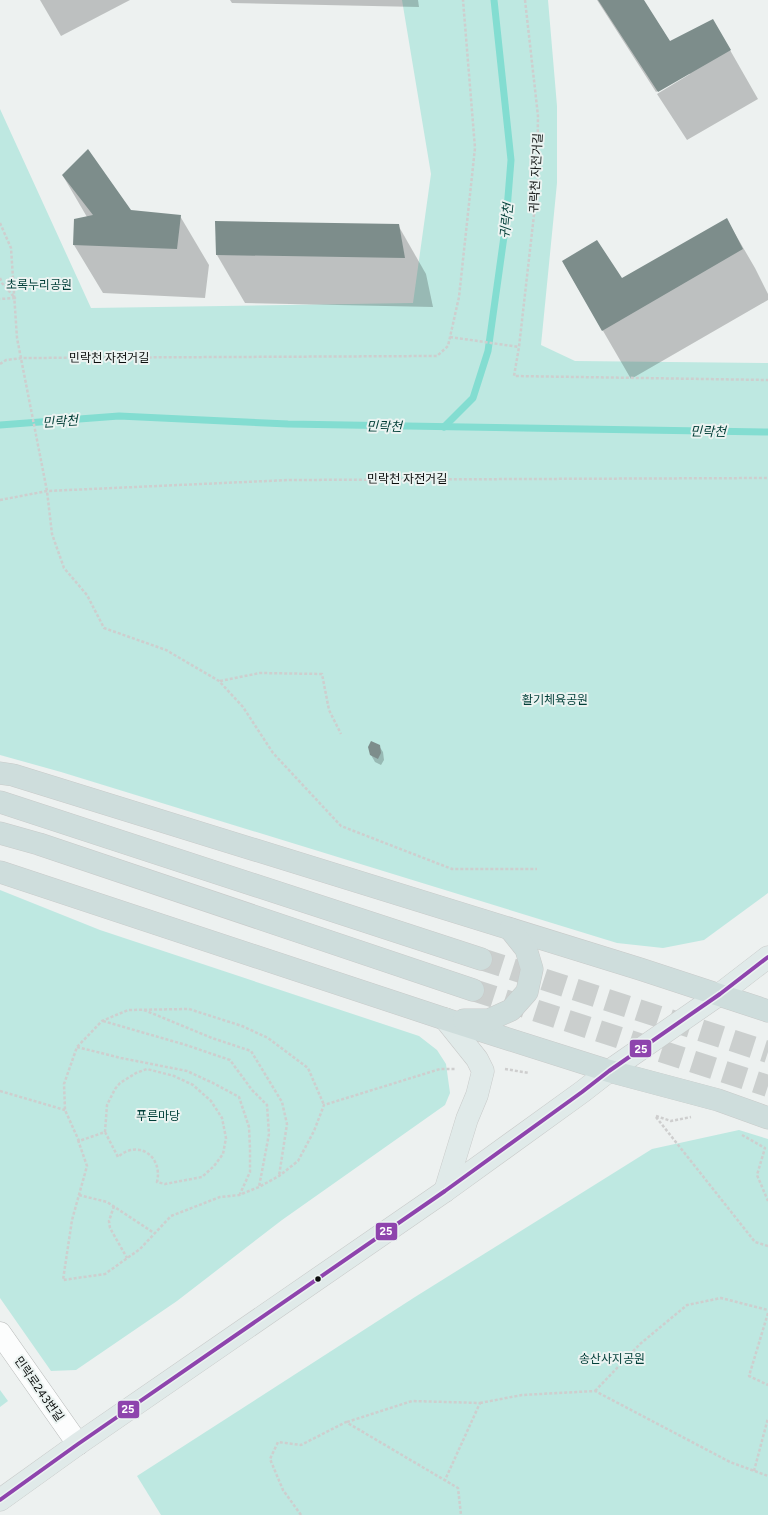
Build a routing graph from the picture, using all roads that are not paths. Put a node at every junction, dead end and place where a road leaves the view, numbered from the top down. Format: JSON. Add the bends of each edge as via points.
{"nodes":[{"id":1,"x":0,"y":773,"type":"edge"},
{"id":2,"x":0,"y":802,"type":"edge"},
{"id":3,"x":0,"y":833,"type":"edge"},
{"id":4,"x":0,"y":872,"type":"edge"},
{"id":5,"x":510,"y":929,"type":"junction"},
{"id":6,"x":768,"y":957,"type":"edge"},
{"id":7,"x":482,"y":959,"type":"tunnel mouth"},
{"id":8,"x":473,"y":990,"type":"tunnel mouth"},
{"id":9,"x":720,"y":994,"type":"junction"},
{"id":10,"x":768,"y":1011,"type":"edge"},
{"id":11,"x":445,"y":1019,"type":"junction"},
{"id":12,"x":609,"y":1071,"type":"junction"},
{"id":13,"x":768,"y":1118,"type":"edge"},
{"id":14,"x":445,"y":1191,"type":"junction"},
{"id":15,"x":0,"y":1333,"type":"edge"},
{"id":16,"x":78,"y":1444,"type":"junction"},
{"id":17,"x":0,"y":1500,"type":"edge"}],
"edges":[{"from":1,"to":5,"type":"highway"},
{"from":2,"to":7,"type":"highway"},
{"from":3,"to":8,"type":"highway"},
{"from":4,"to":11,"type":"highway"},
{"from":5,"to":9,"type":"highway"},
{"from":5,"to":11,"type":"highway","via":[[526,949],[532,969],[526,992],[511,1010],[489,1020]]},
{"from":6,"to":9,"type":"main road"},
{"from":9,"to":10,"type":"highway"},
{"from":9,"to":12,"type":"main road"},
{"from":11,"to":12,"type":"highway"},
{"from":11,"to":14,"type":"main road","via":[[477,1059],[483,1071]]},
{"from":12,"to":13,"type":"highway","via":[[718,1100]]},
{"from":12,"to":14,"type":"main road"},
{"from":14,"to":16,"type":"main road"},
{"from":15,"to":16,"type":"street","name":"민락로243번길"},
{"from":16,"to":17,"type":"main road"}]}
